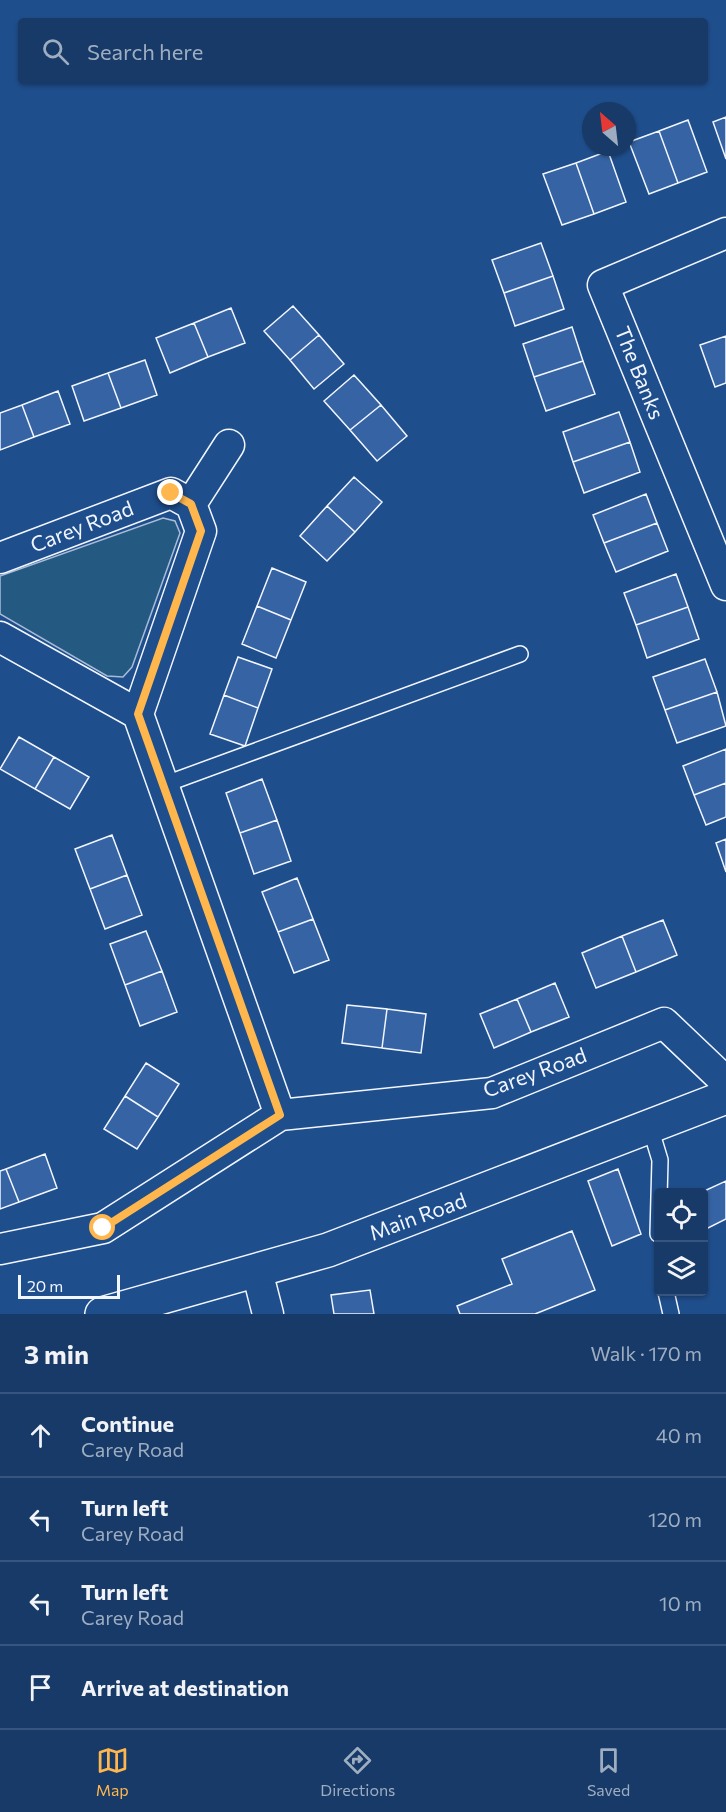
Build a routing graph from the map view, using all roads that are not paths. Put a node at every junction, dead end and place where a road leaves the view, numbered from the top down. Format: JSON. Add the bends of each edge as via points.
{"nodes":[{"id":1,"x":726,"y":233,"type":"edge"},
{"id":2,"x":229,"y":445,"type":"dead end"},
{"id":3,"x":191,"y":504,"type":"junction"},
{"id":4,"x":0,"y":558,"type":"edge"},
{"id":5,"x":726,"y":585,"type":"edge"},
{"id":6,"x":0,"y":637,"type":"edge"},
{"id":7,"x":520,"y":654,"type":"dead end"},
{"id":8,"x":138,"y":714,"type":"junction"},
{"id":9,"x":163,"y":785,"type":"junction"},
{"id":10,"x":726,"y":1082,"type":"edge"},
{"id":11,"x":726,"y":1097,"type":"edge"},
{"id":12,"x":280,"y":1115,"type":"junction"},
{"id":13,"x":650,"y":1127,"type":"junction"},
{"id":14,"x":659,"y":1188,"type":"edge"},
{"id":15,"x":0,"y":1249,"type":"edge"},
{"id":16,"x":257,"y":1271,"type":"junction"},
{"id":17,"x":667,"y":1296,"type":"edge"},
{"id":18,"x":102,"y":1314,"type":"edge"},
{"id":19,"x":268,"y":1314,"type":"edge"},
{"id":20,"x":671,"y":1314,"type":"edge"}],
"edges":[{"from":1,"to":5,"type":"street","name":"The Banks","via":[[603,285]]},
{"from":2,"to":3,"type":"street"},
{"from":3,"to":4,"type":"street","name":"Carey Road","via":[[171,493]]},
{"from":3,"to":8,"type":"street","via":[[201,531]]},
{"from":6,"to":8,"type":"street"},
{"from":7,"to":9,"type":"lane"},
{"from":8,"to":9,"type":"street"},
{"from":9,"to":12,"type":"street"},
{"from":10,"to":12,"type":"street","name":"Carey Road","via":[[664,1023],[492,1094]]},
{"from":11,"to":13,"type":"main road","name":"Main Road"},
{"from":12,"to":15,"type":"street","name":"Carey Road","via":[[103,1228]]},
{"from":13,"to":14,"type":"lane","via":[[660,1160]]},
{"from":13,"to":16,"type":"main road","name":"Main Road","via":[[440,1209]]},
{"from":16,"to":18,"type":"main road","name":"Main Road"},
{"from":16,"to":19,"type":"street"},
{"from":17,"to":20,"type":"lane"}]}
